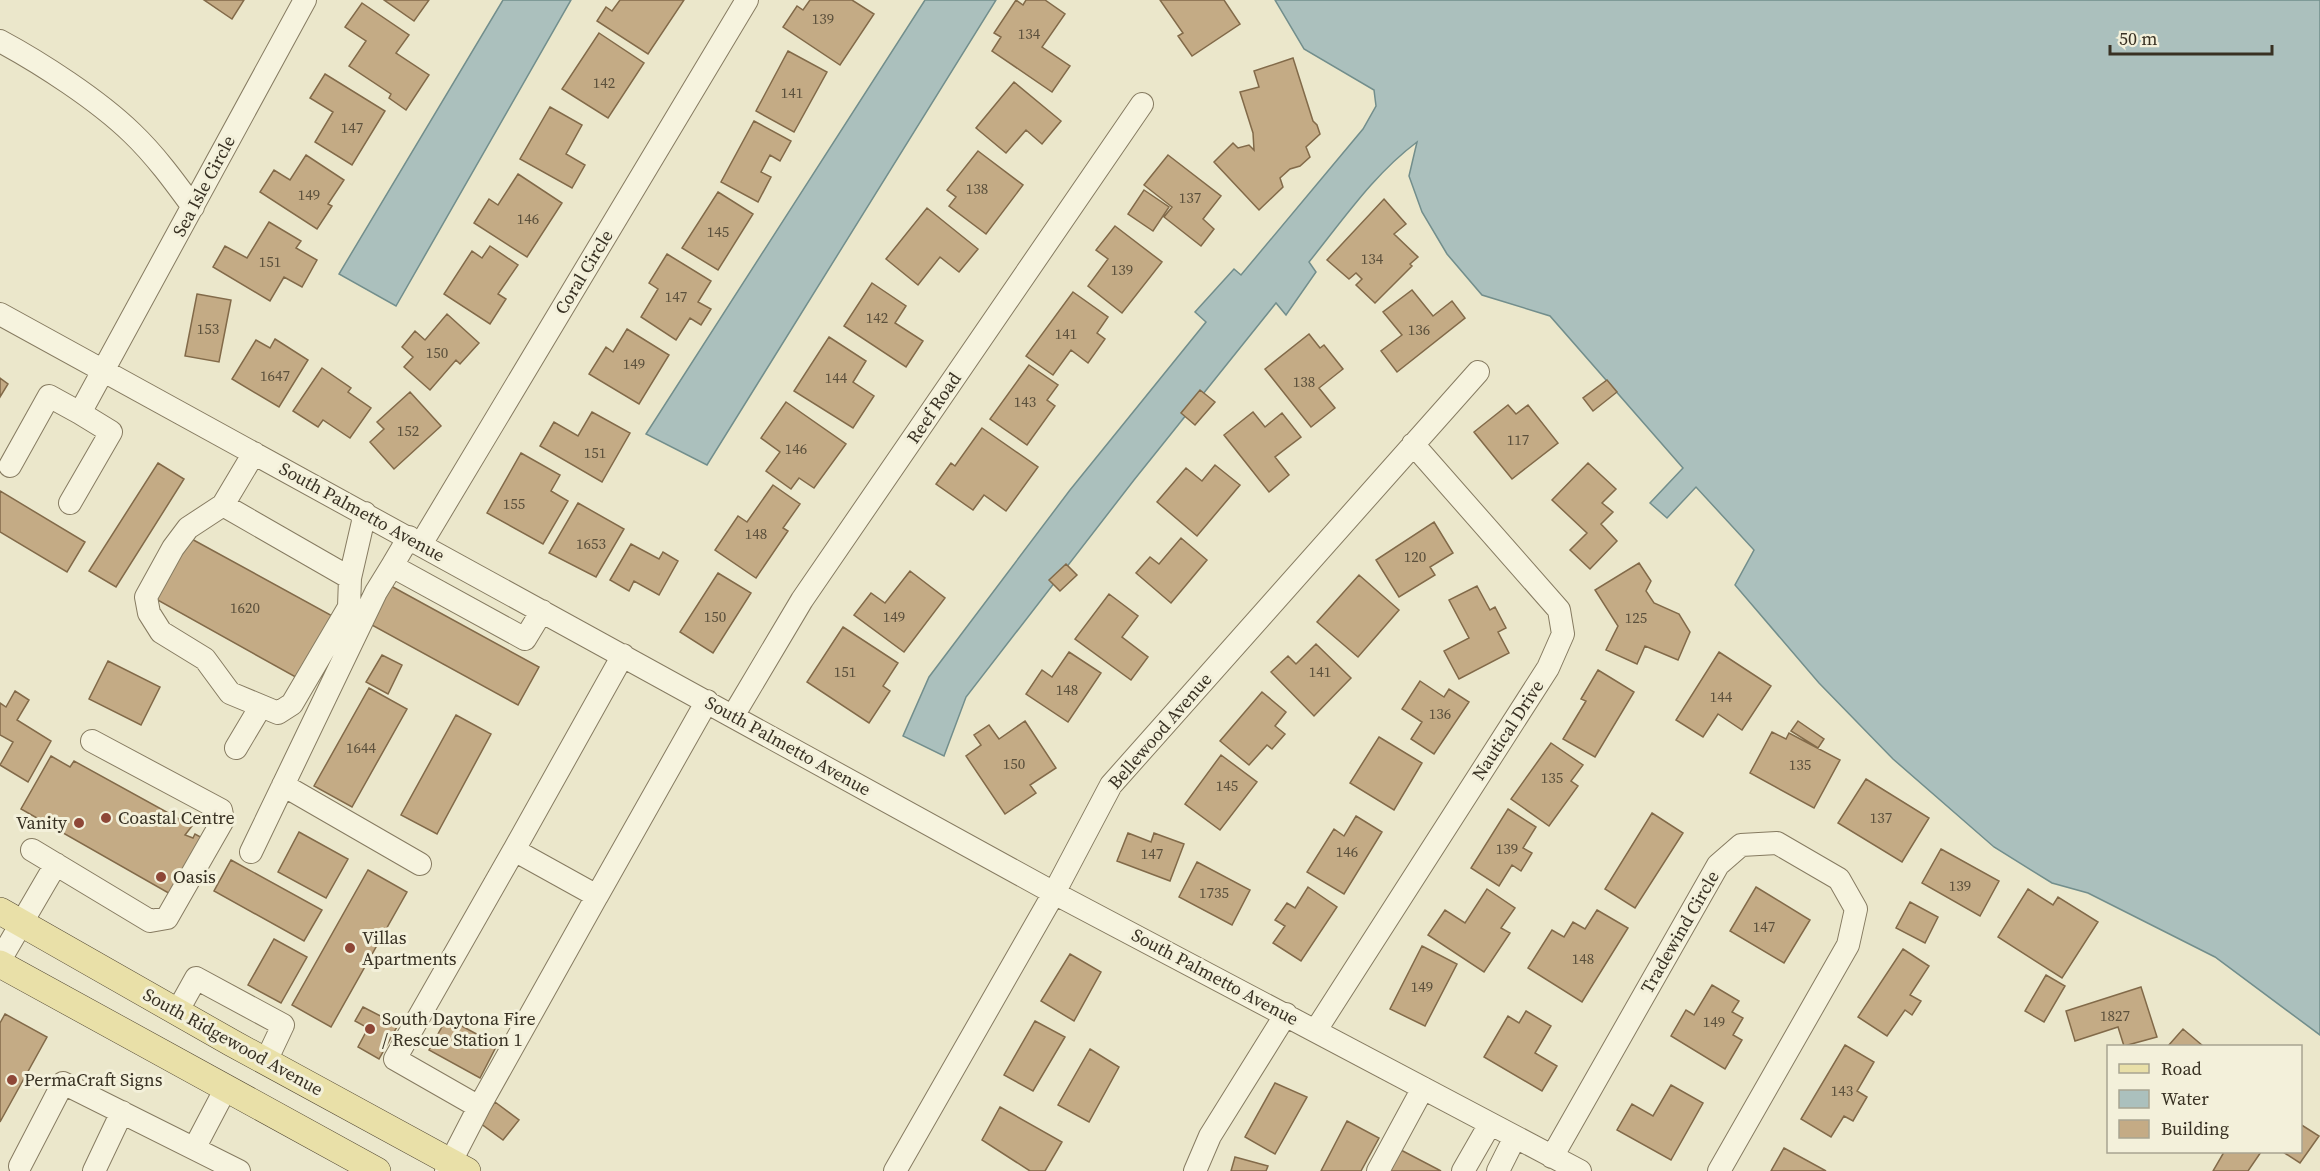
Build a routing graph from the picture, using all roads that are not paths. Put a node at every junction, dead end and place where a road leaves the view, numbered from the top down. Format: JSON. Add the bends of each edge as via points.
{"nodes":[{"id":1,"x":304,"y":0,"type":"edge"},
{"id":2,"x":747,"y":0,"type":"edge"},
{"id":3,"x":0,"y":41,"type":"edge"},
{"id":4,"x":1142,"y":104,"type":"dead end"},
{"id":5,"x":193,"y":207,"type":"junction"},
{"id":6,"x":0,"y":314,"type":"edge"},
{"id":7,"x":104,"y":371,"type":"junction"},
{"id":8,"x":1478,"y":372,"type":"dead end"},
{"id":9,"x":80,"y":413,"type":"junction"},
{"id":10,"x":1413,"y":444,"type":"junction"},
{"id":11,"x":255,"y":453,"type":"junction"},
{"id":12,"x":10,"y":466,"type":"dead end"},
{"id":13,"x":70,"y":503,"type":"dead end"},
{"id":14,"x":223,"y":505,"type":"junction"},
{"id":15,"x":364,"y":513,"type":"junction"},
{"id":16,"x":415,"y":540,"type":"junction"},
{"id":17,"x":392,"y":566,"type":"junction"},
{"id":18,"x":350,"y":578,"type":"junction"},
{"id":19,"x":542,"y":611,"type":"junction"},
{"id":20,"x":623,"y":655,"type":"junction"},
{"id":21,"x":707,"y":701,"type":"junction"},
{"id":22,"x":261,"y":706,"type":"junction"},
{"id":23,"x":733,"y":716,"type":"junction"},
{"id":24,"x":92,"y":741,"type":"dead end"},
{"id":25,"x":236,"y":747,"type":"dead end"},
{"id":26,"x":284,"y":785,"type":"junction"},
{"id":27,"x":32,"y":850,"type":"dead end"},
{"id":28,"x":514,"y":850,"type":"junction"},
{"id":29,"x":251,"y":852,"type":"dead end"},
{"id":30,"x":56,"y":864,"type":"junction"},
{"id":31,"x":420,"y":864,"type":"dead end"},
{"id":32,"x":1054,"y":893,"type":"junction"},
{"id":33,"x":597,"y":896,"type":"junction"},
{"id":34,"x":11,"y":917,"type":"edge"},
{"id":35,"x":0,"y":962,"type":"edge"},
{"id":36,"x":177,"y":1012,"type":"junction"},
{"id":37,"x":1286,"y":1014,"type":"junction"},
{"id":38,"x":1316,"y":1030,"type":"junction"},
{"id":39,"x":266,"y":1061,"type":"junction"},
{"id":40,"x":226,"y":1088,"type":"junction"},
{"id":41,"x":1423,"y":1088,"type":"junction"},
{"id":42,"x":479,"y":1107,"type":"junction"},
{"id":43,"x":122,"y":1112,"type":"junction"},
{"id":44,"x":1490,"y":1124,"type":"junction"},
{"id":45,"x":1515,"y":1137,"type":"junction"},
{"id":46,"x":195,"y":1147,"type":"junction"},
{"id":47,"x":1552,"y":1157,"type":"junction"},
{"id":48,"x":20,"y":1166,"type":"dead end"},
{"id":49,"x":454,"y":1168,"type":"edge"},
{"id":50,"x":94,"y":1171,"type":"edge"},
{"id":51,"x":239,"y":1171,"type":"edge"},
{"id":52,"x":376,"y":1171,"type":"edge"},
{"id":53,"x":896,"y":1171,"type":"edge"},
{"id":54,"x":1196,"y":1171,"type":"edge"},
{"id":55,"x":1378,"y":1171,"type":"edge"},
{"id":56,"x":1462,"y":1171,"type":"edge"},
{"id":57,"x":1498,"y":1171,"type":"edge"},
{"id":58,"x":1580,"y":1171,"type":"edge"},
{"id":59,"x":1719,"y":1171,"type":"edge"}],
"edges":[{"from":1,"to":5,"type":"street","name":"Sea Isle Circle"},
{"from":2,"to":16,"type":"street","name":"Coral Circle"},
{"from":3,"to":5,"type":"street","via":[[91,99],[131,131],[166,169]]},
{"from":4,"to":23,"type":"street","name":"Reef Road","via":[[802,600]]},
{"from":5,"to":7,"type":"street","name":"Sea Isle Circle"},
{"from":6,"to":7,"type":"street","name":"South Palmetto Avenue"},
{"from":7,"to":9,"type":"street","name":"Sea Isle Circle"},
{"from":7,"to":11,"type":"street","name":"South Palmetto Avenue"},
{"from":8,"to":10,"type":"street","name":"Bellewood Avenue"},
{"from":9,"to":12,"type":"street","via":[[49,396]]},
{"from":9,"to":13,"type":"street","via":[[111,432]]},
{"from":10,"to":32,"type":"street","name":"Bellewood Avenue","via":[[1111,785]]},
{"from":10,"to":38,"type":"street","name":"Nautical Drive","via":[[1559,610],[1563,634],[1548,668]]},
{"from":11,"to":14,"type":"street"},
{"from":11,"to":15,"type":"street","name":"South Palmetto Avenue"},
{"from":14,"to":18,"type":"street"},
{"from":14,"to":22,"type":"street","via":[[188,528],[173,548],[146,597],[149,613],[161,632],[205,659],[230,693]]},
{"from":15,"to":16,"type":"street","name":"South Palmetto Avenue"},
{"from":15,"to":18,"type":"street"},
{"from":16,"to":17,"type":"street","name":"Coral Circle"},
{"from":16,"to":19,"type":"street","name":"South Palmetto Avenue"},
{"from":17,"to":19,"type":"street","via":[[525,639]]},
{"from":17,"to":26,"type":"street","name":"Coral Circle"},
{"from":18,"to":22,"type":"street","via":[[349,607],[292,704],[278,713]]},
{"from":19,"to":20,"type":"street","name":"South Palmetto Avenue"},
{"from":20,"to":21,"type":"street","name":"South Palmetto Avenue"},
{"from":20,"to":28,"type":"street"},
{"from":21,"to":23,"type":"street","name":"South Palmetto Avenue"},
{"from":21,"to":33,"type":"street"},
{"from":22,"to":25,"type":"street"},
{"from":23,"to":32,"type":"street","name":"South Palmetto Avenue"},
{"from":24,"to":30,"type":"street","via":[[221,810],[223,820],[166,918],[150,921]]},
{"from":26,"to":29,"type":"street","name":"Coral Circle"},
{"from":26,"to":31,"type":"street"},
{"from":27,"to":30,"type":"street"},
{"from":28,"to":33,"type":"street"},
{"from":28,"to":42,"type":"street","via":[[395,1059]]},
{"from":30,"to":34,"type":"street"},
{"from":32,"to":37,"type":"street","name":"South Palmetto Avenue"},
{"from":32,"to":53,"type":"street","name":"Bellewood Avenue"},
{"from":33,"to":42,"type":"street"},
{"from":34,"to":35,"type":"street"},
{"from":34,"to":36,"type":"main road","name":"South Ridgewood Avenue"},
{"from":35,"to":40,"type":"main road"},
{"from":36,"to":39,"type":"main road","name":"South Ridgewood Avenue"},
{"from":36,"to":39,"type":"street","via":[[196,978],[283,1024]]},
{"from":37,"to":38,"type":"street","name":"South Palmetto Avenue"},
{"from":37,"to":54,"type":"street","via":[[1210,1136]]},
{"from":38,"to":41,"type":"street","name":"South Palmetto Avenue"},
{"from":39,"to":49,"type":"main road","name":"South Ridgewood Avenue"},
{"from":40,"to":46,"type":"street"},
{"from":40,"to":52,"type":"main road"},
{"from":41,"to":44,"type":"street","name":"South Palmetto Avenue"},
{"from":41,"to":55,"type":"street"},
{"from":42,"to":49,"type":"street"},
{"from":43,"to":46,"type":"street"},
{"from":43,"to":48,"type":"street","via":[[63,1083]]},
{"from":43,"to":50,"type":"street"},
{"from":44,"to":45,"type":"street","name":"South Palmetto Avenue"},
{"from":44,"to":56,"type":"street"},
{"from":45,"to":47,"type":"street","name":"South Palmetto Avenue"},
{"from":45,"to":57,"type":"street"},
{"from":46,"to":51,"type":"street"},
{"from":47,"to":58,"type":"street","name":"South Palmetto Avenue"},
{"from":47,"to":59,"type":"street","name":"Tradewind Circle","via":[[1718,865],[1741,845],[1777,843],[1839,879],[1856,909],[1848,945]]}]}
